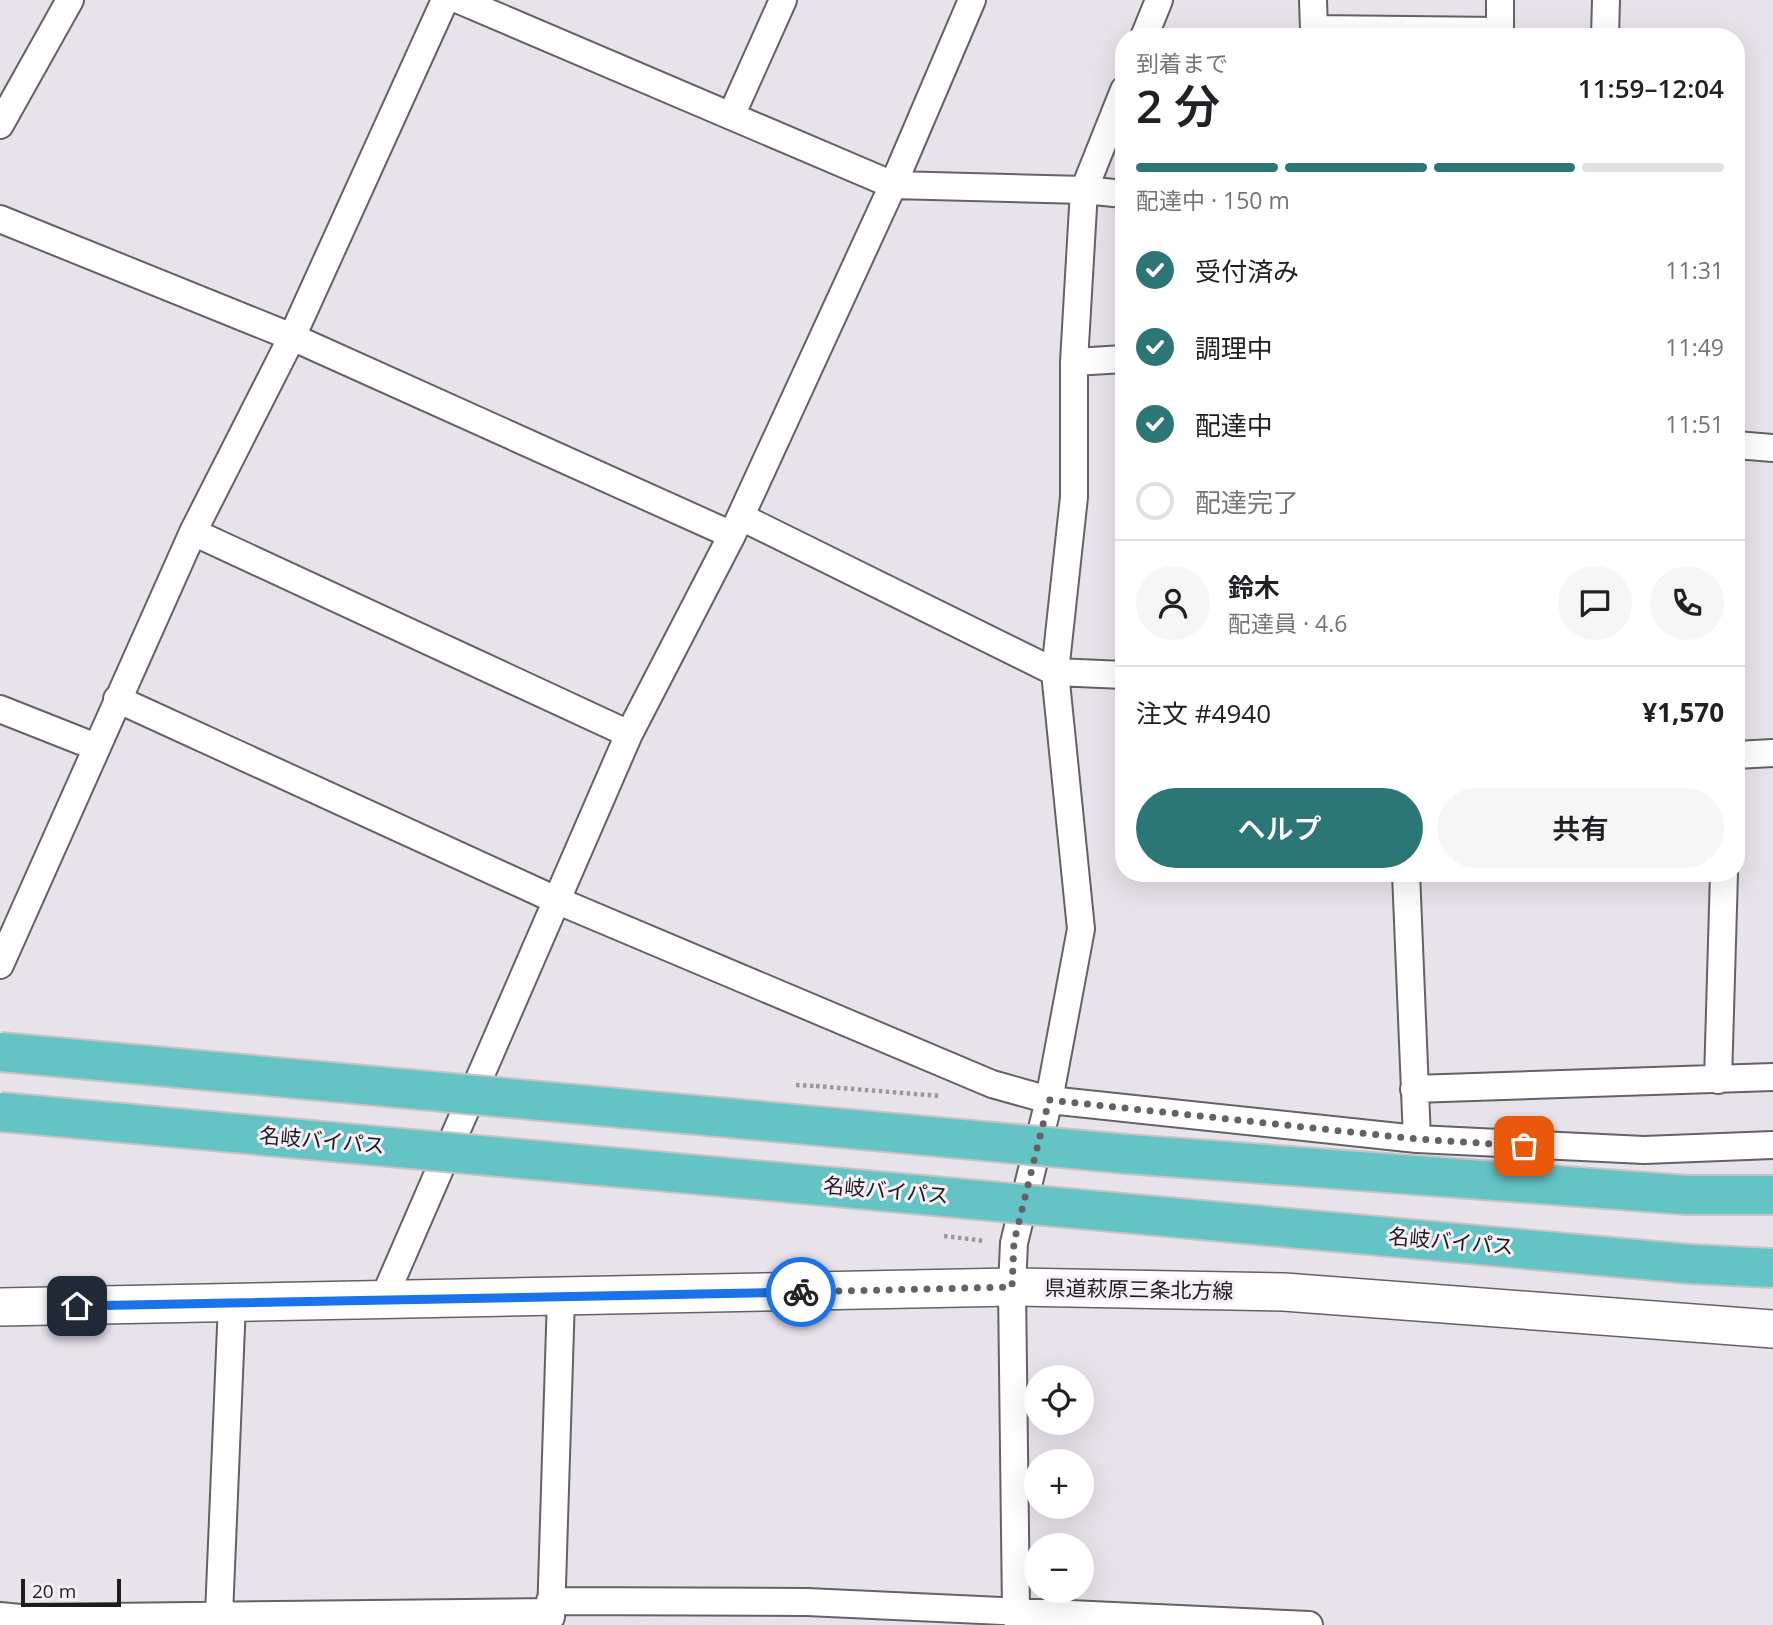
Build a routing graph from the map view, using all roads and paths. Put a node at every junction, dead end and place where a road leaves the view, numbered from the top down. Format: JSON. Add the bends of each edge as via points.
{"nodes":[{"id":1,"x":70,"y":0,"type":"edge"},
{"id":2,"x":445,"y":0,"type":"edge"},
{"id":3,"x":459,"y":0,"type":"edge"},
{"id":4,"x":783,"y":0,"type":"edge"},
{"id":5,"x":972,"y":0,"type":"edge"},
{"id":6,"x":1159,"y":0,"type":"edge"},
{"id":7,"x":1313,"y":0,"type":"edge"},
{"id":8,"x":1500,"y":0,"type":"edge"},
{"id":9,"x":1606,"y":0,"type":"edge"},
{"id":10,"x":1148,"y":28,"type":"edge"},
{"id":11,"x":1314,"y":28,"type":"edge"},
{"id":12,"x":1500,"y":28,"type":"edge"},
{"id":13,"x":1605,"y":28,"type":"edge"},
{"id":14,"x":1115,"y":112,"type":"edge"},
{"id":15,"x":731,"y":116,"type":"junction"},
{"id":16,"x":0,"y":125,"type":"edge"},
{"id":17,"x":893,"y":184,"type":"junction"},
{"id":18,"x":1084,"y":190,"type":"junction"},
{"id":19,"x":1115,"y":193,"type":"edge"},
{"id":20,"x":0,"y":219,"type":"edge"},
{"id":21,"x":292,"y":337,"type":"junction"},
{"id":22,"x":1115,"y":360,"type":"edge"},
{"id":23,"x":1074,"y":362,"type":"junction"},
{"id":24,"x":1745,"y":446,"type":"edge"},
{"id":25,"x":1773,"y":448,"type":"edge"},
{"id":26,"x":736,"y":526,"type":"junction"},
{"id":27,"x":192,"y":532,"type":"junction"},
{"id":28,"x":1055,"y":672,"type":"junction"},
{"id":29,"x":1115,"y":675,"type":"edge"},
{"id":30,"x":117,"y":699,"type":"junction"},
{"id":31,"x":0,"y":709,"type":"edge"},
{"id":32,"x":629,"y":734,"type":"junction"},
{"id":33,"x":96,"y":747,"type":"junction"},
{"id":34,"x":1773,"y":753,"type":"edge"},
{"id":35,"x":1745,"y":755,"type":"edge"},
{"id":36,"x":1406,"y":882,"type":"edge"},
{"id":37,"x":1724,"y":882,"type":"edge"},
{"id":38,"x":556,"y":900,"type":"junction"},
{"id":39,"x":0,"y":965,"type":"edge"},
{"id":40,"x":0,"y":1052,"type":"edge"},
{"id":41,"x":1773,"y":1077,"type":"edge"},
{"id":42,"x":1718,"y":1080,"type":"junction"},
{"id":43,"x":816,"y":1086,"type":"dead end"},
{"id":44,"x":1414,"y":1089,"type":"junction"},
{"id":45,"x":942,"y":1097,"type":"dead end"},
{"id":46,"x":1049,"y":1100,"type":"junction"},
{"id":47,"x":0,"y":1112,"type":"edge"},
{"id":48,"x":1417,"y":1139,"type":"junction"},
{"id":49,"x":1773,"y":1145,"type":"edge"},
{"id":50,"x":1773,"y":1195,"type":"edge"},
{"id":51,"x":1773,"y":1268,"type":"edge"},
{"id":52,"x":1012,"y":1287,"type":"junction"},
{"id":53,"x":561,"y":1297,"type":"junction"},
{"id":54,"x":383,"y":1300,"type":"junction"},
{"id":55,"x":232,"y":1303,"type":"junction"},
{"id":56,"x":0,"y":1307,"type":"edge"},
{"id":57,"x":1773,"y":1329,"type":"edge"},
{"id":58,"x":550,"y":1613,"type":"edge"},
{"id":59,"x":809,"y":1613,"type":"edge"},
{"id":60,"x":219,"y":1615,"type":"junction"},
{"id":61,"x":0,"y":1616,"type":"edge"},
{"id":62,"x":1017,"y":1618,"type":"edge"},
{"id":63,"x":434,"y":1619,"type":"edge"},
{"id":64,"x":1309,"y":1625,"type":"edge"}],
"edges":[{"from":1,"to":16,"type":"street"},
{"from":2,"to":21,"type":"street"},
{"from":3,"to":15,"type":"street"},
{"from":4,"to":15,"type":"street"},
{"from":5,"to":17,"type":"street"},
{"from":6,"to":10,"type":"street"},
{"from":7,"to":11,"type":"street"},
{"from":8,"to":12,"type":"street"},
{"from":9,"to":13,"type":"street"},
{"from":14,"to":18,"type":"street"},
{"from":15,"to":17,"type":"street"},
{"from":17,"to":18,"type":"street"},
{"from":17,"to":26,"type":"street"},
{"from":18,"to":19,"type":"street"},
{"from":18,"to":23,"type":"street"},
{"from":20,"to":21,"type":"street"},
{"from":21,"to":26,"type":"street"},
{"from":21,"to":27,"type":"street"},
{"from":22,"to":23,"type":"street"},
{"from":23,"to":28,"type":"street","via":[[1074,497]]},
{"from":24,"to":25,"type":"street"},
{"from":26,"to":28,"type":"street"},
{"from":26,"to":32,"type":"street"},
{"from":27,"to":30,"type":"street"},
{"from":27,"to":32,"type":"street"},
{"from":28,"to":29,"type":"street"},
{"from":28,"to":46,"type":"street","via":[[1081,929]]},
{"from":30,"to":33,"type":"street"},
{"from":30,"to":38,"type":"street"},
{"from":31,"to":33,"type":"street"},
{"from":32,"to":38,"type":"street"},
{"from":33,"to":39,"type":"street"},
{"from":34,"to":35,"type":"street"},
{"from":36,"to":44,"type":"street"},
{"from":37,"to":42,"type":"street"},
{"from":38,"to":46,"type":"street","via":[[992,1084]]},
{"from":38,"to":54,"type":"street"},
{"from":40,"to":50,"type":"highway","bridge":true,"via":[[1127,1154],[1687,1195]]},
{"from":41,"to":42,"type":"street"},
{"from":42,"to":44,"type":"street"},
{"from":43,"to":45,"type":"path"},
{"from":44,"to":48,"type":"street"},
{"from":46,"to":48,"type":"street"},
{"from":46,"to":52,"type":"street","via":[[1014,1242]]},
{"from":47,"to":51,"type":"highway","name":"名岐バイパス","bridge":true,"via":[[1676,1263]]},
{"from":48,"to":49,"type":"street","via":[[1644,1150]]},
{"from":52,"to":53,"type":"main road","name":"県道萩原三条北方線"},
{"from":52,"to":57,"type":"main road","name":"県道萩原三条北方線","via":[[1284,1292]]},
{"from":52,"to":62,"type":"street"},
{"from":53,"to":54,"type":"main road","name":"県道萩原三条北方線"},
{"from":53,"to":58,"type":"street"},
{"from":54,"to":55,"type":"main road","name":"県道萩原三条北方線"},
{"from":55,"to":56,"type":"main road","name":"県道萩原三条北方線"},
{"from":55,"to":60,"type":"street"},
{"from":58,"to":59,"type":"street"},
{"from":58,"to":63,"type":"street"},
{"from":59,"to":62,"type":"street"},
{"from":60,"to":61,"type":"street"},
{"from":60,"to":63,"type":"street"},
{"from":62,"to":64,"type":"street"}]}
